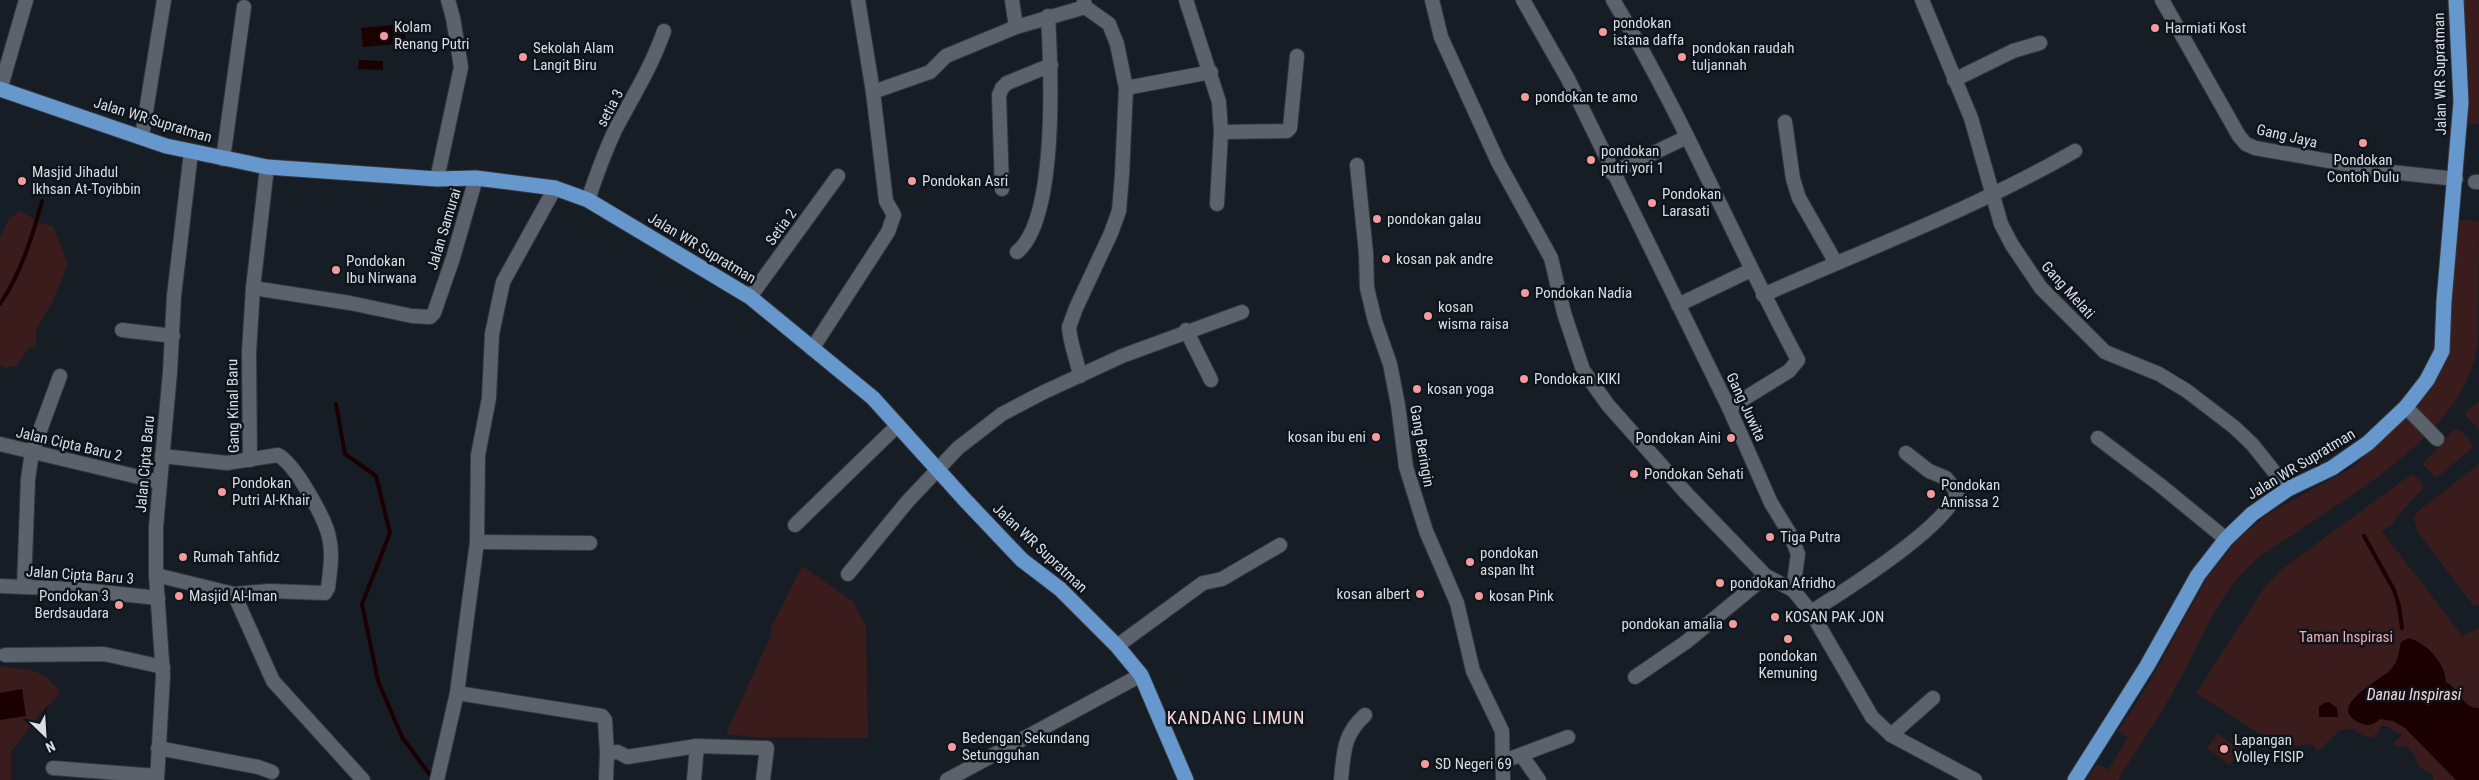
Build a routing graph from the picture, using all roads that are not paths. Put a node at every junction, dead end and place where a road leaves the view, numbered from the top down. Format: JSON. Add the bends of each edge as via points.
{"nodes":[{"id":1,"x":26,"y":0,"type":"edge"},
{"id":2,"x":164,"y":0,"type":"edge"},
{"id":3,"x":448,"y":0,"type":"edge"},
{"id":4,"x":858,"y":0,"type":"edge"},
{"id":5,"x":1012,"y":0,"type":"edge"},
{"id":6,"x":1186,"y":0,"type":"edge"},
{"id":7,"x":1432,"y":0,"type":"edge"},
{"id":8,"x":1523,"y":0,"type":"edge"},
{"id":9,"x":1613,"y":0,"type":"edge"},
{"id":10,"x":1922,"y":0,"type":"edge"},
{"id":11,"x":2162,"y":0,"type":"edge"},
{"id":12,"x":2456,"y":0,"type":"edge"},
{"id":13,"x":1084,"y":3,"type":"edge"},
{"id":14,"x":244,"y":8,"type":"dead end"},
{"id":15,"x":1048,"y":16,"type":"junction"},
{"id":16,"x":1016,"y":27,"type":"junction"},
{"id":17,"x":664,"y":31,"type":"dead end"},
{"id":18,"x":2040,"y":43,"type":"dead end"},
{"id":19,"x":1297,"y":56,"type":"dead end"},
{"id":20,"x":1051,"y":65,"type":"junction"},
{"id":21,"x":1211,"y":72,"type":"junction"},
{"id":22,"x":1954,"y":80,"type":"junction"},
{"id":23,"x":1126,"y":88,"type":"junction"},
{"id":24,"x":0,"y":89,"type":"edge"},
{"id":25,"x":873,"y":92,"type":"junction"},
{"id":26,"x":1785,"y":122,"type":"dead end"},
{"id":27,"x":1221,"y":132,"type":"junction"},
{"id":28,"x":142,"y":136,"type":"junction"},
{"id":29,"x":1687,"y":138,"type":"junction"},
{"id":30,"x":2075,"y":151,"type":"dead end"},
{"id":31,"x":191,"y":152,"type":"junction"},
{"id":32,"x":223,"y":159,"type":"junction"},
{"id":33,"x":1357,"y":164,"type":"dead end"},
{"id":34,"x":267,"y":168,"type":"junction"},
{"id":35,"x":1612,"y":174,"type":"junction"},
{"id":36,"x":838,"y":176,"type":"dead end"},
{"id":37,"x":476,"y":178,"type":"junction"},
{"id":38,"x":437,"y":179,"type":"junction"},
{"id":39,"x":2456,"y":179,"type":"junction"},
{"id":40,"x":554,"y":188,"type":"junction"},
{"id":41,"x":1002,"y":189,"type":"dead end"},
{"id":42,"x":1993,"y":194,"type":"junction"},
{"id":43,"x":588,"y":200,"type":"junction"},
{"id":44,"x":1217,"y":204,"type":"dead end"},
{"id":45,"x":1017,"y":252,"type":"dead end"},
{"id":46,"x":1836,"y":263,"type":"junction"},
{"id":47,"x":1751,"y":270,"type":"junction"},
{"id":48,"x":253,"y":288,"type":"junction"},
{"id":49,"x":1763,"y":295,"type":"junction"},
{"id":50,"x":750,"y":297,"type":"junction"},
{"id":51,"x":1678,"y":305,"type":"junction"},
{"id":52,"x":1242,"y":312,"type":"dead end"},
{"id":53,"x":122,"y":330,"type":"dead end"},
{"id":54,"x":1186,"y":330,"type":"junction"},
{"id":55,"x":173,"y":336,"type":"junction"},
{"id":56,"x":812,"y":349,"type":"junction"},
{"id":57,"x":60,"y":376,"type":"dead end"},
{"id":58,"x":1080,"y":376,"type":"junction"},
{"id":59,"x":1211,"y":380,"type":"dead end"},
{"id":60,"x":2406,"y":407,"type":"junction"},
{"id":61,"x":1729,"y":408,"type":"junction"},
{"id":62,"x":898,"y":425,"type":"junction"},
{"id":63,"x":2098,"y":438,"type":"dead end"},
{"id":64,"x":2437,"y":439,"type":"dead end"},
{"id":65,"x":0,"y":444,"type":"edge"},
{"id":66,"x":32,"y":452,"type":"junction"},
{"id":67,"x":1906,"y":452,"type":"dead end"},
{"id":68,"x":162,"y":456,"type":"junction"},
{"id":69,"x":250,"y":460,"type":"junction"},
{"id":70,"x":940,"y":470,"type":"junction"},
{"id":71,"x":160,"y":482,"type":"junction"},
{"id":72,"x":2288,"y":489,"type":"junction"},
{"id":73,"x":796,"y":525,"type":"dead end"},
{"id":74,"x":2226,"y":539,"type":"junction"},
{"id":75,"x":477,"y":542,"type":"junction"},
{"id":76,"x":590,"y":542,"type":"dead end"},
{"id":77,"x":1280,"y":545,"type":"dead end"},
{"id":78,"x":848,"y":574,"type":"dead end"},
{"id":79,"x":156,"y":575,"type":"junction"},
{"id":80,"x":1766,"y":576,"type":"junction"},
{"id":81,"x":0,"y":586,"type":"edge"},
{"id":82,"x":24,"y":587,"type":"junction"},
{"id":83,"x":1793,"y":590,"type":"junction"},
{"id":84,"x":234,"y":594,"type":"junction"},
{"id":85,"x":158,"y":598,"type":"junction"},
{"id":86,"x":1811,"y":612,"type":"junction"},
{"id":87,"x":1117,"y":646,"type":"junction"},
{"id":88,"x":5,"y":655,"type":"dead end"},
{"id":89,"x":163,"y":668,"type":"junction"},
{"id":90,"x":1141,"y":675,"type":"junction"},
{"id":91,"x":1635,"y":677,"type":"dead end"},
{"id":92,"x":457,"y":693,"type":"junction"},
{"id":93,"x":1932,"y":698,"type":"dead end"},
{"id":94,"x":1365,"y":715,"type":"dead end"},
{"id":95,"x":1891,"y":735,"type":"junction"},
{"id":96,"x":1568,"y":737,"type":"dead end"},
{"id":97,"x":697,"y":746,"type":"junction"},
{"id":98,"x":158,"y":748,"type":"junction"},
{"id":99,"x":607,"y":753,"type":"junction"},
{"id":100,"x":1522,"y":756,"type":"junction"},
{"id":101,"x":1504,"y":761,"type":"junction"},
{"id":102,"x":53,"y":768,"type":"dead end"},
{"id":103,"x":272,"y":772,"type":"dead end"},
{"id":104,"x":157,"y":778,"type":"edge"},
{"id":105,"x":363,"y":780,"type":"edge"},
{"id":106,"x":437,"y":780,"type":"edge"},
{"id":107,"x":606,"y":780,"type":"edge"},
{"id":108,"x":694,"y":780,"type":"edge"},
{"id":109,"x":763,"y":780,"type":"edge"},
{"id":110,"x":948,"y":780,"type":"edge"},
{"id":111,"x":1186,"y":780,"type":"edge"},
{"id":112,"x":1341,"y":780,"type":"edge"},
{"id":113,"x":1504,"y":780,"type":"edge"},
{"id":114,"x":1539,"y":780,"type":"edge"},
{"id":115,"x":1975,"y":780,"type":"edge"},
{"id":116,"x":2075,"y":780,"type":"edge"}],
"edges":[{"from":1,"to":24,"type":"street"},
{"from":2,"to":28,"type":"street"},
{"from":3,"to":38,"type":"street","via":[[461,67]]},
{"from":4,"to":25,"type":"street"},
{"from":5,"to":16,"type":"street"},
{"from":6,"to":21,"type":"street"},
{"from":7,"to":80,"type":"street","via":[[1441,37],[1498,162],[1551,258],[1564,313],[1583,370],[1608,405],[1686,493]]},
{"from":8,"to":35,"type":"street","name":"Gang Juwita","via":[[1556,56]]},
{"from":9,"to":29,"type":"street"},
{"from":10,"to":22,"type":"street","name":"Gang Melati"},
{"from":11,"to":39,"type":"street","name":"Gang Jaya","via":[[2216,98],[2246,144],[2329,162]]},
{"from":12,"to":39,"type":"highway","name":"Jalan WR Supratman","via":[[2461,102]]},
{"from":13,"to":15,"type":"street"},
{"from":13,"to":23,"type":"street","via":[[1109,24],[1117,44]]},
{"from":14,"to":32,"type":"street"},
{"from":15,"to":16,"type":"street"},
{"from":15,"to":20,"type":"street"},
{"from":16,"to":25,"type":"street","via":[[946,56],[930,72]]},
{"from":17,"to":43,"type":"street","name":"setia 3","via":[[656,56],[616,129]]},
{"from":18,"to":22,"type":"street","via":[[2013,51]]},
{"from":19,"to":27,"type":"street","via":[[1288,130]]},
{"from":20,"to":41,"type":"street","via":[[1002,88]]},
{"from":20,"to":45,"type":"street","via":[[1049,157],[1038,212],[1025,244]]},
{"from":21,"to":23,"type":"street"},
{"from":21,"to":27,"type":"street","via":[[1219,102]]},
{"from":22,"to":42,"type":"street","name":"Gang Melati","via":[[1971,118]]},
{"from":23,"to":58,"type":"street","via":[[1119,211],[1070,327],[1070,342]]},
{"from":24,"to":28,"type":"highway","name":"Jalan WR Supratman"},
{"from":25,"to":56,"type":"street","via":[[886,201],[894,215],[888,232]]},
{"from":26,"to":46,"type":"street","via":[[1792,179],[1799,198]]},
{"from":27,"to":44,"type":"street"},
{"from":28,"to":31,"type":"highway","name":"Jalan WR Supratman"},
{"from":29,"to":35,"type":"street"},
{"from":29,"to":47,"type":"street"},
{"from":30,"to":42,"type":"street"},
{"from":31,"to":32,"type":"highway","name":"Jalan WR Supratman"},
{"from":31,"to":55,"type":"street","name":"Jalan Cipta Baru","via":[[174,296]]},
{"from":32,"to":34,"type":"highway","name":"Jalan WR Supratman"},
{"from":33,"to":101,"type":"street","name":"Gang Beringin","via":[[1367,288],[1390,364],[1406,467],[1426,531],[1458,603],[1473,671],[1502,731]]},
{"from":34,"to":38,"type":"highway","name":"Jalan WR Supratman"},
{"from":34,"to":48,"type":"street","name":"Gang Kinal Baru"},
{"from":35,"to":51,"type":"street","name":"Gang Juwita"},
{"from":36,"to":50,"type":"street","name":"Setia 2"},
{"from":37,"to":38,"type":"highway","name":"Jalan WR Supratman"},
{"from":37,"to":40,"type":"highway","name":"Jalan WR Supratman"},
{"from":37,"to":48,"type":"street","name":"Jalan Samurai","via":[[448,274],[430,316],[412,316]]},
{"from":39,"to":60,"type":"highway","name":"Jalan WR Supratman","via":[[2442,351],[2427,380]]},
{"from":40,"to":43,"type":"highway","name":"Jalan WR Supratman"},
{"from":40,"to":75,"type":"street","via":[[503,282],[492,334],[489,398],[478,455]]},
{"from":42,"to":46,"type":"street"},
{"from":42,"to":72,"type":"street","name":"Gang Melati","via":[[2001,224],[2016,252],[2041,288],[2080,329],[2105,352],[2160,374],[2213,410],[2252,444]]},
{"from":43,"to":50,"type":"highway","name":"Jalan WR Supratman"},
{"from":46,"to":49,"type":"street"},
{"from":47,"to":49,"type":"street"},
{"from":47,"to":51,"type":"street"},
{"from":48,"to":69,"type":"street","name":"Gang Kinal Baru","via":[[249,352]]},
{"from":49,"to":61,"type":"street","via":[[1797,362],[1789,371]]},
{"from":50,"to":56,"type":"highway","name":"Jalan WR Supratman"},
{"from":51,"to":61,"type":"street","name":"Gang Juwita"},
{"from":52,"to":54,"type":"street"},
{"from":53,"to":55,"type":"street"},
{"from":54,"to":58,"type":"street"},
{"from":54,"to":59,"type":"street"},
{"from":55,"to":68,"type":"street","name":"Jalan Cipta Baru"},
{"from":56,"to":62,"type":"highway","name":"Jalan WR Supratman","via":[[873,398]]},
{"from":57,"to":66,"type":"street"},
{"from":58,"to":70,"type":"street","via":[[1002,414],[958,448]]},
{"from":60,"to":64,"type":"street"},
{"from":60,"to":72,"type":"highway","name":"Jalan WR Supratman","via":[[2368,443],[2332,468]]},
{"from":61,"to":83,"type":"street","name":"Gang Juwita","via":[[1798,554]]},
{"from":62,"to":70,"type":"highway","name":"Jalan WR Supratman"},
{"from":62,"to":73,"type":"street"},
{"from":63,"to":74,"type":"street"},
{"from":65,"to":66,"type":"street","name":"Jalan Cipta Baru 2"},
{"from":66,"to":71,"type":"street","name":"Jalan Cipta Baru 2"},
{"from":66,"to":82,"type":"street"},
{"from":67,"to":86,"type":"street","via":[[1929,471],[1946,478],[1957,492],[1950,508],[1866,577]]},
{"from":68,"to":69,"type":"street","via":[[227,463]]},
{"from":68,"to":71,"type":"street","name":"Jalan Cipta Baru"},
{"from":69,"to":84,"type":"street","name":"Gang Kinal Baru","via":[[278,455],[282,458],[320,513],[332,553],[328,588],[319,594]]},
{"from":70,"to":78,"type":"street","via":[[907,502]]},
{"from":70,"to":87,"type":"highway","name":"Jalan WR Supratman","via":[[1022,560],[1060,589]]},
{"from":71,"to":79,"type":"street","name":"Jalan Cipta Baru"},
{"from":72,"to":74,"type":"highway","name":"Jalan WR Supratman","via":[[2252,514]]},
{"from":74,"to":116,"type":"highway","name":"Jalan WR Supratman","via":[[2198,575],[2147,666]]},
{"from":75,"to":76,"type":"street"},
{"from":75,"to":92,"type":"street"},
{"from":77,"to":87,"type":"street","via":[[1222,579],[1203,583]]},
{"from":79,"to":84,"type":"street"},
{"from":79,"to":85,"type":"street","name":"Jalan Cipta Baru"},
{"from":80,"to":83,"type":"street"},
{"from":80,"to":91,"type":"street","via":[[1686,642]]},
{"from":81,"to":82,"type":"street","name":"Jalan Cipta Baru 3"},
{"from":82,"to":85,"type":"street","name":"Jalan Cipta Baru 3"},
{"from":83,"to":86,"type":"street"},
{"from":84,"to":105,"type":"street","via":[[273,681]]},
{"from":85,"to":89,"type":"street","name":"Jalan Cipta Baru"},
{"from":86,"to":95,"type":"street","via":[[1872,718]]},
{"from":87,"to":90,"type":"highway","name":"Jalan WR Supratman"},
{"from":88,"to":89,"type":"street","via":[[104,654]]},
{"from":89,"to":98,"type":"street","name":"Jalan Cipta Baru"},
{"from":90,"to":110,"type":"street"},
{"from":90,"to":111,"type":"highway","name":"Jalan WR Supratman"},
{"from":92,"to":99,"type":"street","via":[[602,716]]},
{"from":92,"to":106,"type":"street"},
{"from":93,"to":95,"type":"street"},
{"from":94,"to":112,"type":"street","via":[[1352,726],[1348,736]]},
{"from":95,"to":115,"type":"street"},
{"from":96,"to":100,"type":"street"},
{"from":97,"to":99,"type":"street","via":[[638,757]]},
{"from":97,"to":108,"type":"street"},
{"from":97,"to":109,"type":"street","via":[[767,748]]},
{"from":98,"to":103,"type":"street"},
{"from":98,"to":104,"type":"street","name":"Jalan Cipta Baru"},
{"from":99,"to":107,"type":"street"},
{"from":100,"to":101,"type":"street"},
{"from":100,"to":114,"type":"street"},
{"from":101,"to":113,"type":"street","name":"Gang Beringin"},
{"from":102,"to":104,"type":"street"}]}
